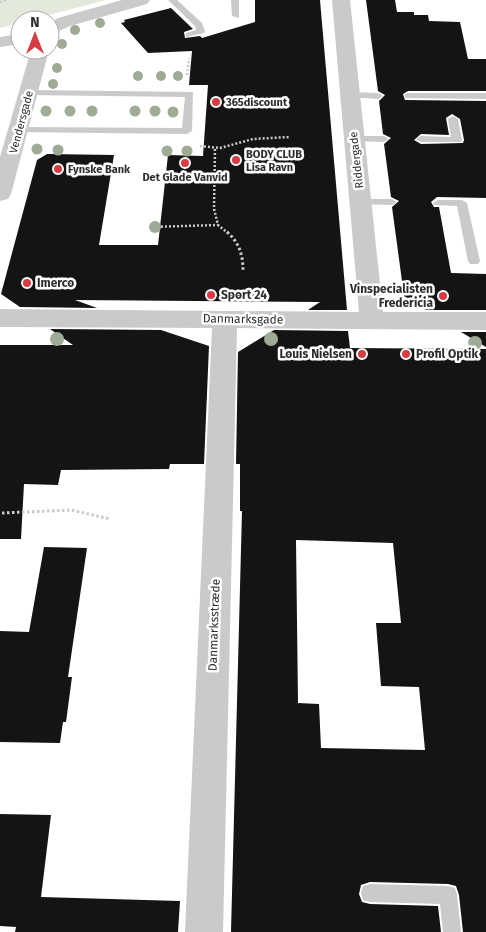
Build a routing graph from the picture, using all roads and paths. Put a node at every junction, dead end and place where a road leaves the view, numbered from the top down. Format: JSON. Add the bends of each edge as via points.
{"nodes":[{"id":1,"x":7,"y":0,"type":"edge"},
{"id":2,"x":142,"y":0,"type":"edge"},
{"id":3,"x":172,"y":0,"type":"edge"},
{"id":4,"x":235,"y":0,"type":"edge"},
{"id":5,"x":341,"y":0,"type":"edge"},
{"id":6,"x":0,"y":2,"type":"edge"},
{"id":7,"x":236,"y":16,"type":"dead end"},
{"id":8,"x":60,"y":24,"type":"edge"},
{"id":9,"x":189,"y":35,"type":"dead end"},
{"id":10,"x":37,"y":60,"type":"edge"},
{"id":11,"x":29,"y":93,"type":"junction"},
{"id":12,"x":350,"y":95,"type":"junction"},
{"id":13,"x":378,"y":96,"type":"dead end"},
{"id":14,"x":408,"y":96,"type":"dead end"},
{"id":15,"x":486,"y":96,"type":"edge"},
{"id":16,"x":453,"y":119,"type":"dead end"},
{"id":17,"x":19,"y":130,"type":"junction"},
{"id":18,"x":187,"y":130,"type":"junction"},
{"id":19,"x":289,"y":137,"type":"dead end"},
{"id":20,"x":354,"y":139,"type":"junction"},
{"id":21,"x":384,"y":139,"type":"dead end"},
{"id":22,"x":421,"y":139,"type":"dead end"},
{"id":23,"x":215,"y":149,"type":"junction"},
{"id":24,"x":0,"y":194,"type":"edge"},
{"id":25,"x":360,"y":202,"type":"junction"},
{"id":26,"x":392,"y":202,"type":"dead end"},
{"id":27,"x":438,"y":203,"type":"dead end"},
{"id":28,"x":218,"y":225,"type":"junction"},
{"id":29,"x":149,"y":228,"type":"dead end"},
{"id":30,"x":474,"y":261,"type":"dead end"},
{"id":31,"x":243,"y":270,"type":"dead end"},
{"id":32,"x":0,"y":318,"type":"edge"},
{"id":33,"x":225,"y":319,"type":"junction"},
{"id":34,"x":372,"y":320,"type":"junction"},
{"id":35,"x":486,"y":321,"type":"edge"},
{"id":36,"x":2,"y":513,"type":"dead end"},
{"id":37,"x":110,"y":519,"type":"dead end"},
{"id":38,"x":370,"y":893,"type":"dead end"},
{"id":39,"x":204,"y":932,"type":"edge"},
{"id":40,"x":452,"y":932,"type":"edge"}],
"edges":[{"from":1,"to":6,"type":"path"},
{"from":2,"to":8,"type":"street"},
{"from":3,"to":9,"type":"lane","via":[[199,25],[201,31]]},
{"from":4,"to":7,"type":"lane"},
{"from":5,"to":12,"type":"street","name":"Riddergade"},
{"from":10,"to":11,"type":"street","name":"Vendersgade"},
{"from":11,"to":17,"type":"street","name":"Vendersgade"},
{"from":11,"to":18,"type":"lane","via":[[190,94]]},
{"from":12,"to":13,"type":"lane"},
{"from":12,"to":20,"type":"street","name":"Riddergade"},
{"from":14,"to":15,"type":"lane"},
{"from":16,"to":22,"type":"lane","via":[[457,140]]},
{"from":17,"to":18,"type":"lane"},
{"from":17,"to":24,"type":"street","name":"Vendersgade"},
{"from":18,"to":23,"type":"path","via":[[194,143]]},
{"from":19,"to":23,"type":"path","via":[[252,139]]},
{"from":20,"to":21,"type":"lane"},
{"from":20,"to":25,"type":"street","name":"Riddergade"},
{"from":23,"to":28,"type":"path","via":[[214,196]]},
{"from":25,"to":26,"type":"lane"},
{"from":25,"to":34,"type":"street","name":"Riddergade"},
{"from":27,"to":30,"type":"lane","via":[[462,203]]},
{"from":28,"to":29,"type":"path"},
{"from":28,"to":31,"type":"path","via":[[234,238],[243,257]]},
{"from":32,"to":33,"type":"street","name":"Danmarksgade"},
{"from":33,"to":34,"type":"street","name":"Danmarksgade"},
{"from":33,"to":39,"type":"street","name":"Danmarksstræde"},
{"from":34,"to":35,"type":"street","name":"Danmarksgade"},
{"from":36,"to":37,"type":"path","via":[[71,510]]},
{"from":38,"to":40,"type":"lane","via":[[448,895]]}]}
